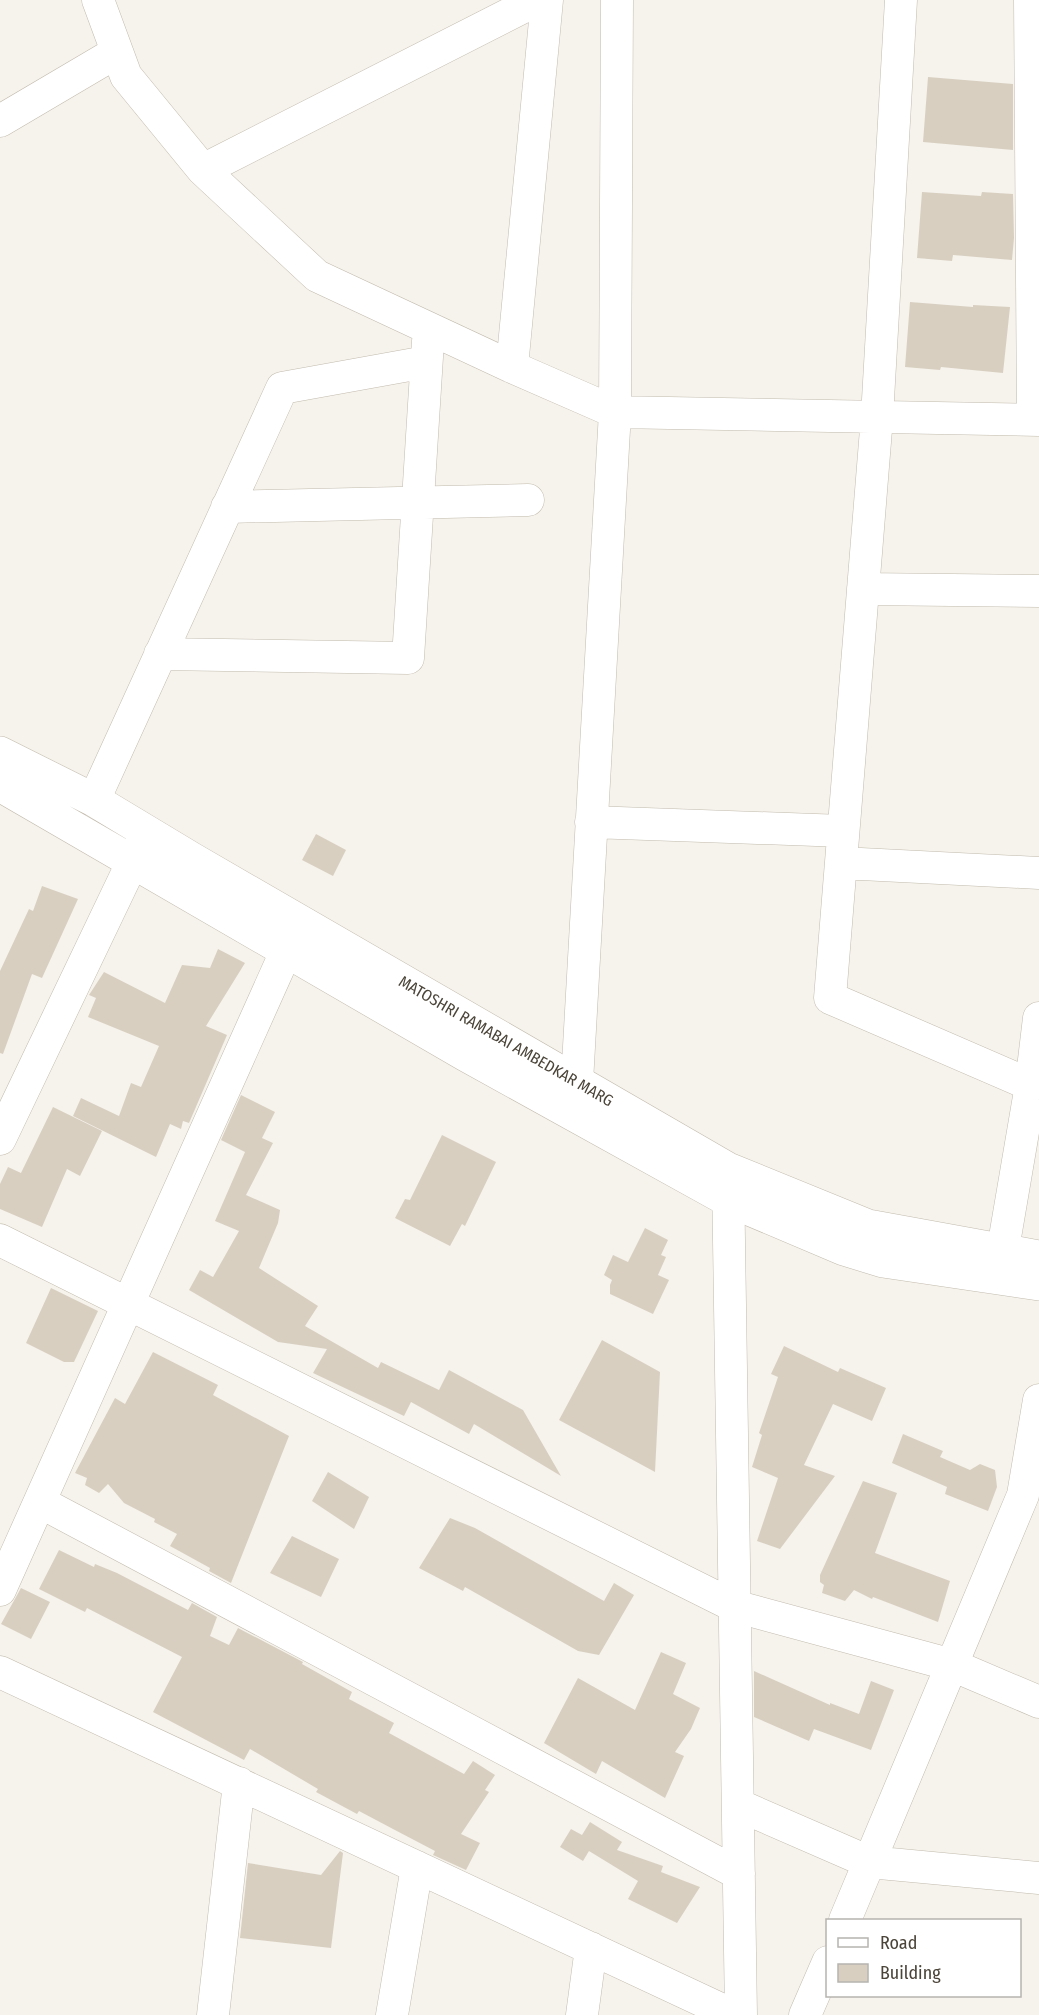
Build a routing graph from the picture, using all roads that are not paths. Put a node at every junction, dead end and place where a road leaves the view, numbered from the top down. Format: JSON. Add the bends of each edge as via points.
{"nodes":[{"id":1,"x":98,"y":0,"type":"edge"},
{"id":2,"x":537,"y":0,"type":"edge"},
{"id":3,"x":547,"y":0,"type":"edge"},
{"id":4,"x":617,"y":0,"type":"edge"},
{"id":5,"x":901,"y":0,"type":"edge"},
{"id":6,"x":1030,"y":0,"type":"edge"},
{"id":7,"x":117,"y":52,"type":"junction"},
{"id":8,"x":0,"y":121,"type":"edge"},
{"id":9,"x":203,"y":171,"type":"junction"},
{"id":10,"x":429,"y":328,"type":"junction"},
{"id":11,"x":426,"y":362,"type":"junction"},
{"id":12,"x":512,"y":367,"type":"junction"},
{"id":13,"x":615,"y":412,"type":"junction"},
{"id":14,"x":877,"y":417,"type":"junction"},
{"id":15,"x":1036,"y":420,"type":"edge"},
{"id":16,"x":528,"y":500,"type":"dead end"},
{"id":17,"x":418,"y":502,"type":"junction"},
{"id":18,"x":227,"y":507,"type":"junction"},
{"id":19,"x":863,"y":589,"type":"junction"},
{"id":20,"x":1039,"y":591,"type":"edge"},
{"id":21,"x":160,"y":654,"type":"junction"},
{"id":22,"x":0,"y":753,"type":"edge"},
{"id":23,"x":0,"y":785,"type":"edge"},
{"id":24,"x":94,"y":800,"type":"junction"},
{"id":25,"x":591,"y":822,"type":"junction"},
{"id":26,"x":843,"y":831,"type":"junction"},
{"id":27,"x":147,"y":832,"type":"junction"},
{"id":28,"x":133,"y":861,"type":"junction"},
{"id":29,"x":841,"y":863,"type":"junction"},
{"id":30,"x":1039,"y":873,"type":"edge"},
{"id":31,"x":300,"y":921,"type":"junction"},
{"id":32,"x":286,"y":951,"type":"junction"},
{"id":33,"x":1039,"y":1018,"type":"edge"},
{"id":34,"x":577,"y":1082,"type":"junction"},
{"id":35,"x":1031,"y":1085,"type":"junction"},
{"id":36,"x":0,"y":1139,"type":"edge"},
{"id":37,"x":728,"y":1185,"type":"junction"},
{"id":38,"x":0,"y":1240,"type":"edge"},
{"id":39,"x":1003,"y":1249,"type":"junction"},
{"id":40,"x":1039,"y":1257,"type":"edge"},
{"id":41,"x":1039,"y":1284,"type":"edge"},
{"id":42,"x":128,"y":1304,"type":"junction"},
{"id":43,"x":1039,"y":1400,"type":"edge"},
{"id":44,"x":40,"y":1502,"type":"junction"},
{"id":45,"x":0,"y":1590,"type":"edge"},
{"id":46,"x":734,"y":1606,"type":"junction"},
{"id":47,"x":952,"y":1665,"type":"junction"},
{"id":48,"x":0,"y":1672,"type":"edge"},
{"id":49,"x":1039,"y":1702,"type":"edge"},
{"id":50,"x":239,"y":1783,"type":"junction"},
{"id":51,"x":738,"y":1805,"type":"junction"},
{"id":52,"x":869,"y":1862,"type":"junction"},
{"id":53,"x":417,"y":1867,"type":"junction"},
{"id":54,"x":739,"y":1874,"type":"junction"},
{"id":55,"x":1039,"y":1878,"type":"edge"},
{"id":56,"x":845,"y":1919,"type":"edge"},
{"id":57,"x":591,"y":1948,"type":"junction"},
{"id":58,"x":826,"y":1967,"type":"edge"},
{"id":59,"x":213,"y":2015,"type":"edge"},
{"id":60,"x":392,"y":2015,"type":"edge"},
{"id":61,"x":582,"y":2015,"type":"edge"},
{"id":62,"x":733,"y":2015,"type":"edge"},
{"id":63,"x":741,"y":2015,"type":"edge"},
{"id":64,"x":805,"y":2015,"type":"edge"}],
"edges":[{"from":1,"to":7,"type":"street"},
{"from":2,"to":9,"type":"street"},
{"from":3,"to":12,"type":"street"},
{"from":4,"to":13,"type":"street"},
{"from":5,"to":14,"type":"street"},
{"from":6,"to":15,"type":"street"},
{"from":7,"to":8,"type":"street"},
{"from":7,"to":9,"type":"street","via":[[126,76]]},
{"from":9,"to":10,"type":"street","via":[[317,276]]},
{"from":10,"to":11,"type":"street"},
{"from":10,"to":12,"type":"street"},
{"from":11,"to":17,"type":"street"},
{"from":11,"to":18,"type":"street","via":[[282,387]]},
{"from":12,"to":13,"type":"street"},
{"from":13,"to":14,"type":"street"},
{"from":13,"to":25,"type":"street"},
{"from":14,"to":15,"type":"street"},
{"from":14,"to":19,"type":"street"},
{"from":16,"to":17,"type":"street"},
{"from":17,"to":18,"type":"street"},
{"from":17,"to":21,"type":"street","via":[[408,658]]},
{"from":18,"to":21,"type":"street"},
{"from":19,"to":20,"type":"street"},
{"from":19,"to":26,"type":"street"},
{"from":21,"to":24,"type":"street"},
{"from":22,"to":24,"type":"street","name":"MATOSHRI RAMABAI AMBEDKAR MARG"},
{"from":23,"to":28,"type":"street"},
{"from":24,"to":27,"type":"street","name":"MATOSHRI RAMABAI AMBEDKAR MARG"},
{"from":25,"to":26,"type":"street"},
{"from":25,"to":34,"type":"street"},
{"from":26,"to":29,"type":"street"},
{"from":27,"to":28,"type":"street"},
{"from":27,"to":31,"type":"street","name":"MATOSHRI RAMABAI AMBEDKAR MARG"},
{"from":28,"to":32,"type":"street"},
{"from":28,"to":36,"type":"street"},
{"from":29,"to":30,"type":"street"},
{"from":29,"to":35,"type":"street","via":[[830,998]]},
{"from":31,"to":32,"type":"street"},
{"from":31,"to":34,"type":"street","name":"MATOSHRI RAMABAI AMBEDKAR MARG"},
{"from":32,"to":37,"type":"street","via":[[466,1055]]},
{"from":32,"to":42,"type":"street"},
{"from":33,"to":35,"type":"street"},
{"from":34,"to":37,"type":"street","name":"MATOSHRI RAMABAI AMBEDKAR MARG"},
{"from":35,"to":39,"type":"street"},
{"from":37,"to":39,"type":"street","name":"MATOSHRI RAMABAI AMBEDKAR MARG","via":[[868,1226]]},
{"from":37,"to":41,"type":"street","via":[[844,1249],[883,1262]]},
{"from":37,"to":46,"type":"street"},
{"from":38,"to":42,"type":"street"},
{"from":39,"to":40,"type":"street","name":"MATOSHRI RAMABAI AMBEDKAR MARG"},
{"from":42,"to":44,"type":"street"},
{"from":42,"to":46,"type":"street"},
{"from":43,"to":47,"type":"street","via":[[1023,1495]]},
{"from":44,"to":45,"type":"street"},
{"from":44,"to":54,"type":"street"},
{"from":46,"to":47,"type":"street"},
{"from":46,"to":51,"type":"street"},
{"from":47,"to":49,"type":"street"},
{"from":47,"to":52,"type":"street"},
{"from":48,"to":50,"type":"street"},
{"from":50,"to":53,"type":"street"},
{"from":50,"to":59,"type":"street"},
{"from":51,"to":52,"type":"street"},
{"from":51,"to":54,"type":"street"},
{"from":52,"to":55,"type":"street"},
{"from":52,"to":56,"type":"street"},
{"from":53,"to":57,"type":"street"},
{"from":53,"to":60,"type":"street"},
{"from":54,"to":63,"type":"street"},
{"from":57,"to":61,"type":"street"},
{"from":57,"to":62,"type":"street"},
{"from":58,"to":64,"type":"street"}]}
